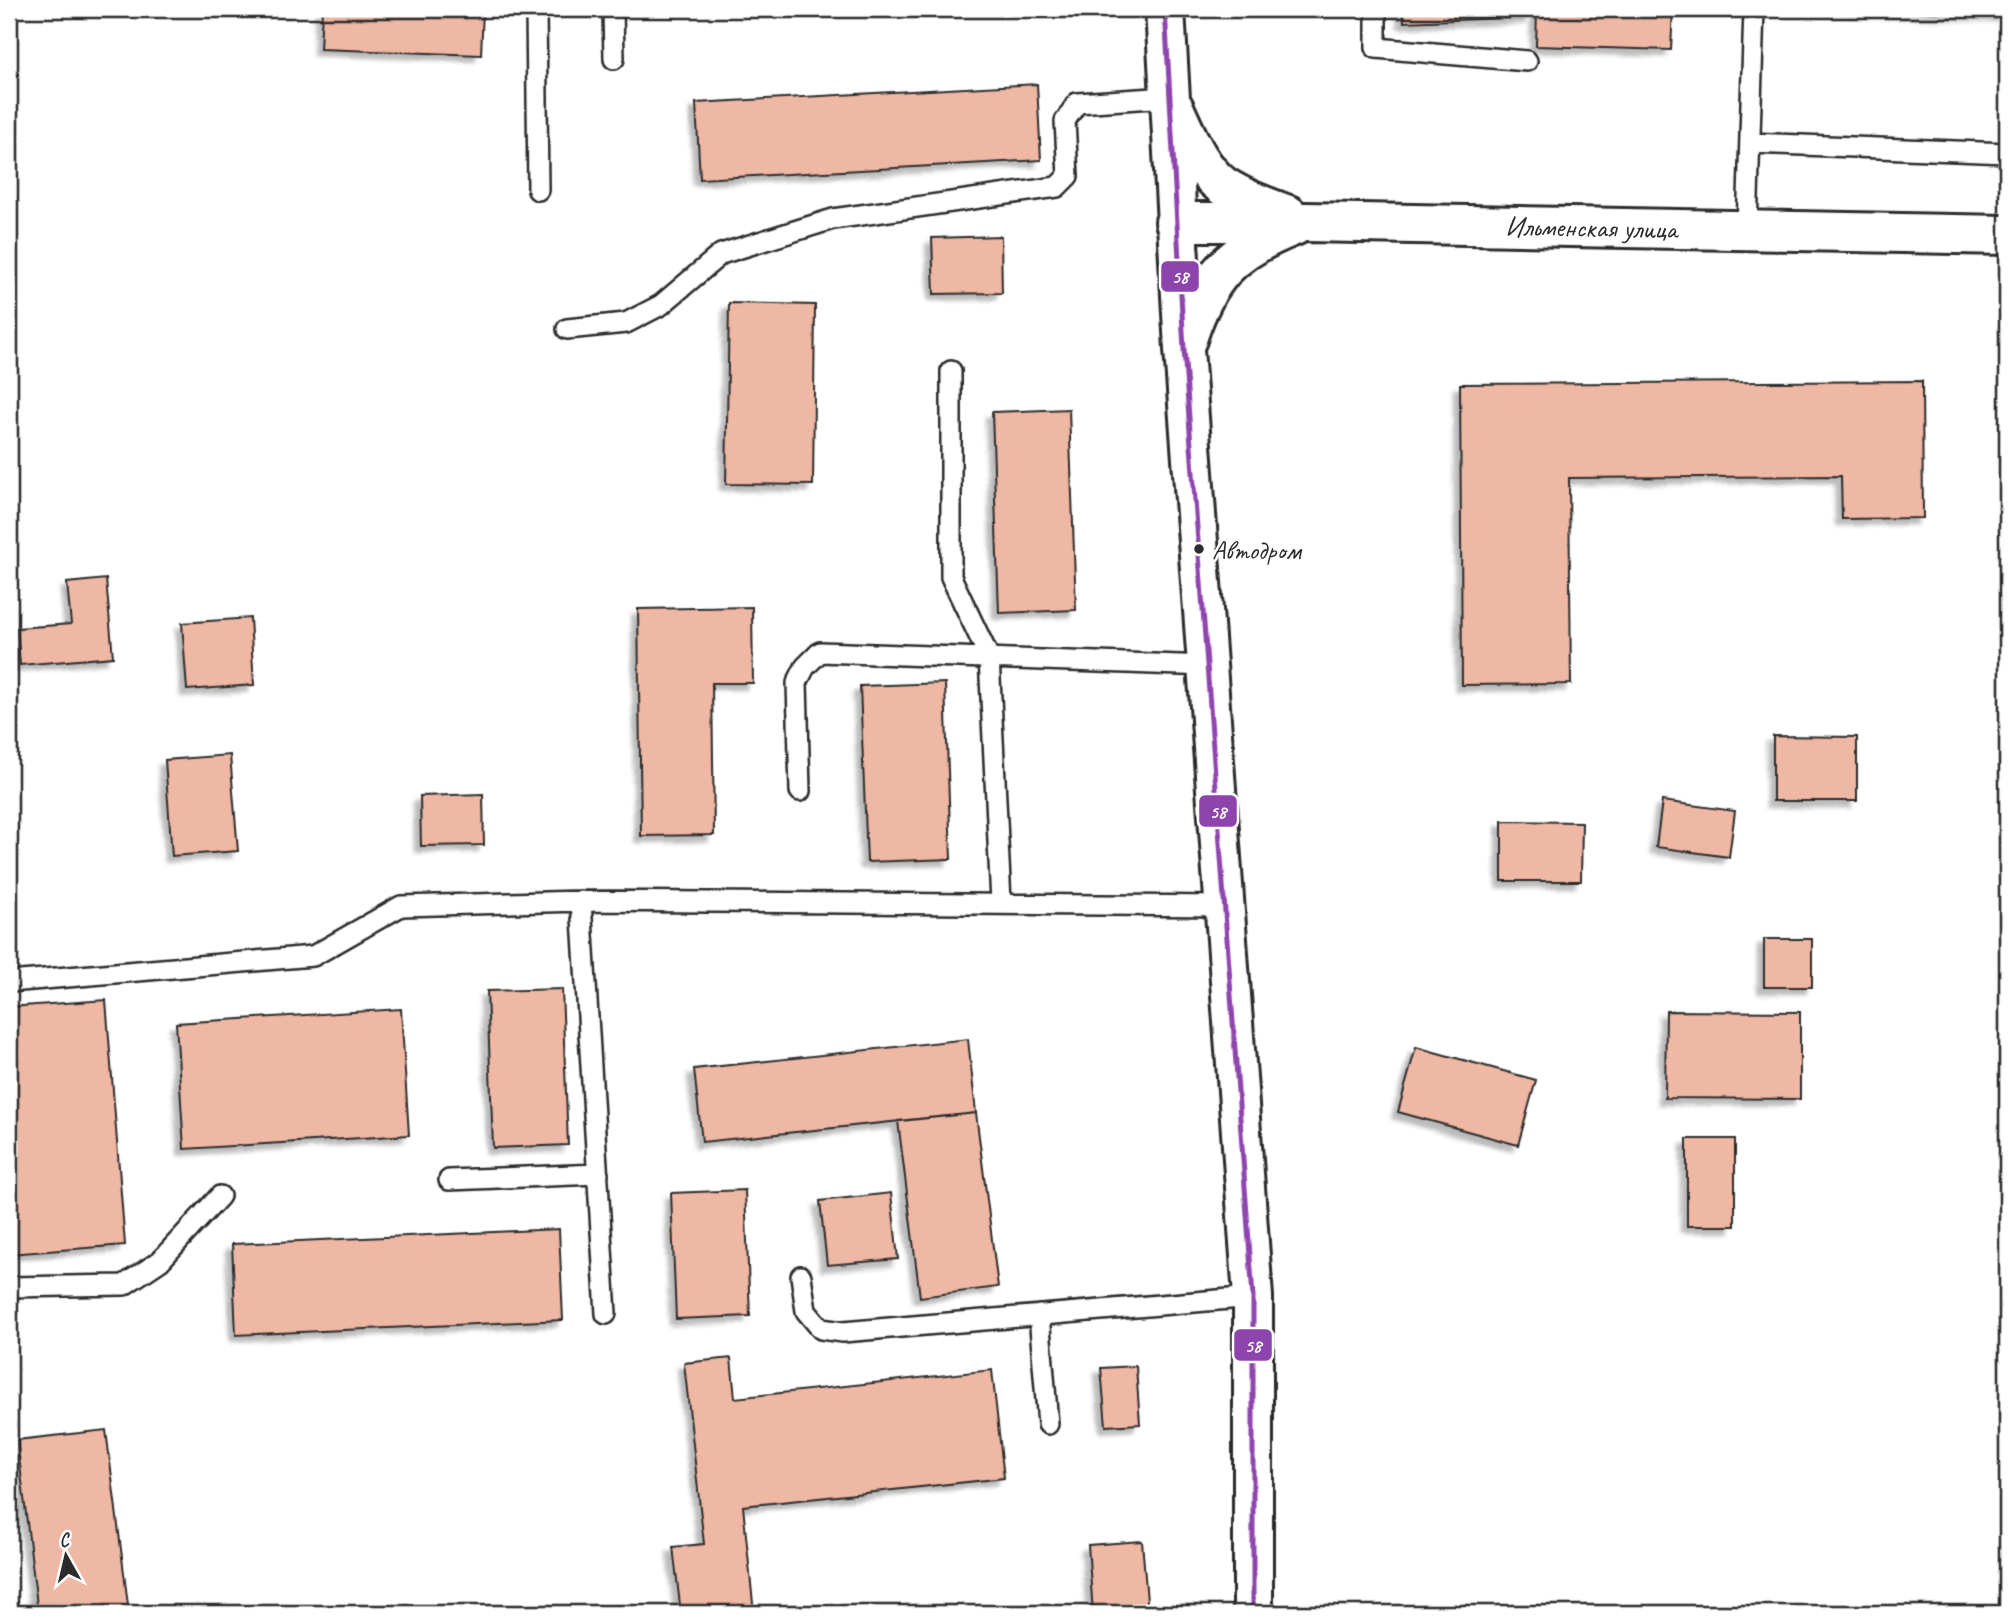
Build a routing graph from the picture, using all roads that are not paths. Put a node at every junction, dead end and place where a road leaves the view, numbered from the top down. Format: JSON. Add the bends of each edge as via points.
{"nodes":[{"id":1,"x":536,"y":9,"type":"edge"},
{"id":2,"x":613,"y":9,"type":"edge"},
{"id":3,"x":1165,"y":9,"type":"edge"},
{"id":4,"x":1376,"y":9,"type":"edge"},
{"id":5,"x":1754,"y":9,"type":"edge"},
{"id":6,"x":614,"y":59,"type":"dead end"},
{"id":7,"x":1527,"y":61,"type":"dead end"},
{"id":8,"x":1168,"y":97,"type":"junction"},
{"id":9,"x":1750,"y":143,"type":"junction"},
{"id":10,"x":2007,"y":153,"type":"edge"},
{"id":11,"x":538,"y":190,"type":"dead end"},
{"id":12,"x":1175,"y":222,"type":"junction"},
{"id":13,"x":1306,"y":222,"type":"junction"},
{"id":14,"x":1747,"y":229,"type":"junction"},
{"id":15,"x":2007,"y":235,"type":"edge"},
{"id":16,"x":567,"y":329,"type":"dead end"},
{"id":17,"x":1184,"y":349,"type":"junction"},
{"id":18,"x":951,"y":371,"type":"dead end"},
{"id":19,"x":989,"y":657,"type":"junction"},
{"id":20,"x":1208,"y":666,"type":"junction"},
{"id":21,"x":800,"y":791,"type":"dead end"},
{"id":22,"x":581,"y":901,"type":"junction"},
{"id":23,"x":1001,"y":902,"type":"junction"},
{"id":24,"x":1225,"y":906,"type":"junction"},
{"id":25,"x":9,"y":982,"type":"edge"},
{"id":26,"x":598,"y":1174,"type":"junction"},
{"id":27,"x":449,"y":1180,"type":"dead end"},
{"id":28,"x":220,"y":1195,"type":"dead end"},
{"id":29,"x":801,"y":1276,"type":"dead end"},
{"id":30,"x":9,"y":1287,"type":"edge"},
{"id":31,"x":1253,"y":1297,"type":"junction"},
{"id":32,"x":606,"y":1314,"type":"dead end"},
{"id":33,"x":1039,"y":1315,"type":"junction"},
{"id":34,"x":1048,"y":1424,"type":"dead end"},
{"id":35,"x":1253,"y":1613,"type":"edge"}],
"edges":[{"from":1,"to":11,"type":"lane"},
{"from":2,"to":6,"type":"lane"},
{"from":3,"to":8,"type":"main road"},
{"from":4,"to":7,"type":"lane","via":[[1376,48]]},
{"from":5,"to":9,"type":"lane"},
{"from":8,"to":12,"type":"main road"},
{"from":8,"to":13,"type":"main road","via":[[1191,143],[1221,184]]},
{"from":8,"to":16,"type":"lane","via":[[1077,103],[1065,121],[1068,176],[1057,187],[833,219],[720,254],[661,305],[626,323]]},
{"from":9,"to":10,"type":"lane"},
{"from":9,"to":14,"type":"lane"},
{"from":12,"to":13,"type":"main road","name":"Ильменская улица"},
{"from":12,"to":17,"type":"main road"},
{"from":13,"to":14,"type":"main road","name":"Ильменская улица"},
{"from":13,"to":17,"type":"main road","via":[[1248,248],[1227,263],[1196,310]]},
{"from":14,"to":15,"type":"main road","name":"Ильменская улица"},
{"from":17,"to":20,"type":"main road"},
{"from":18,"to":19,"type":"lane","via":[[951,577]]},
{"from":19,"to":20,"type":"lane"},
{"from":19,"to":21,"type":"lane","via":[[820,652],[797,683]]},
{"from":19,"to":23,"type":"lane"},
{"from":20,"to":24,"type":"main road"},
{"from":22,"to":23,"type":"lane"},
{"from":22,"to":25,"type":"lane","via":[[401,906],[313,956]]},
{"from":22,"to":26,"type":"lane"},
{"from":23,"to":24,"type":"lane"},
{"from":24,"to":31,"type":"main road"},
{"from":26,"to":27,"type":"lane"},
{"from":26,"to":32,"type":"lane"},
{"from":28,"to":30,"type":"lane","via":[[160,1261],[124,1285]]},
{"from":29,"to":33,"type":"lane","via":[[806,1311],[821,1329],[843,1332]]},
{"from":31,"to":33,"type":"lane"},
{"from":31,"to":35,"type":"main road"},
{"from":33,"to":34,"type":"lane"}]}
